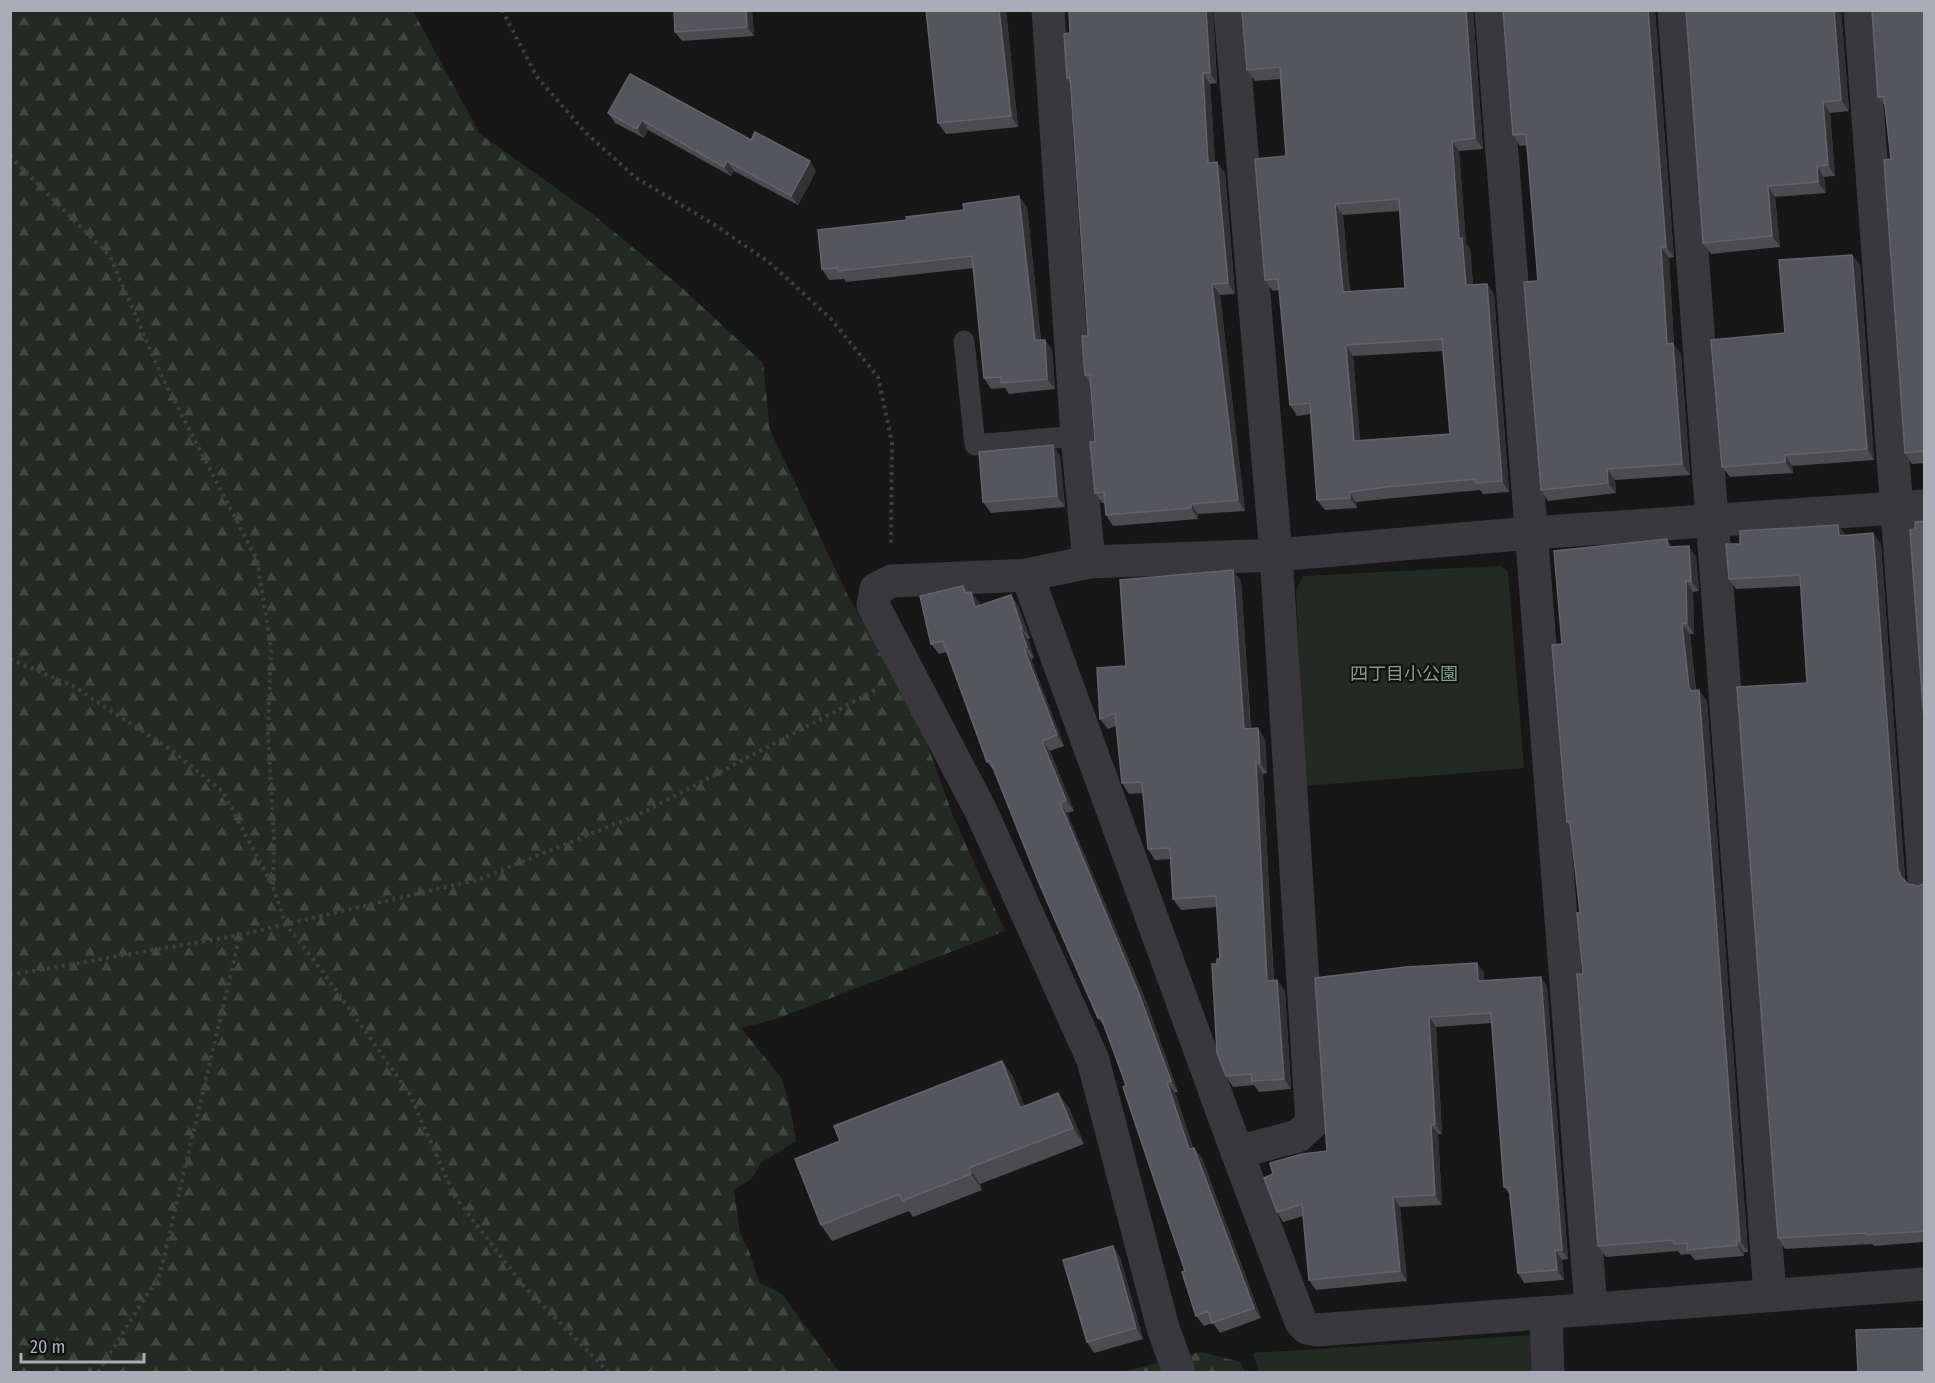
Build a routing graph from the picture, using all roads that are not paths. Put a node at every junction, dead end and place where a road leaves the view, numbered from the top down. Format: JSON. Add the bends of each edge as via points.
{"nodes":[{"id":1,"x":1048,"y":10,"type":"edge"},
{"id":2,"x":1230,"y":10,"type":"edge"},
{"id":3,"x":1491,"y":10,"type":"edge"},
{"id":4,"x":1674,"y":10,"type":"edge"},
{"id":5,"x":1860,"y":10,"type":"edge"},
{"id":6,"x":964,"y":340,"type":"dead end"},
{"id":7,"x":1077,"y":436,"type":"junction"},
{"id":8,"x":1911,"y":507,"type":"edge"},
{"id":9,"x":1712,"y":521,"type":"junction"},
{"id":10,"x":1531,"y":533,"type":"junction"},
{"id":11,"x":1276,"y":555,"type":"junction"},
{"id":12,"x":1089,"y":562,"type":"junction"},
{"id":13,"x":1027,"y":575,"type":"junction"},
{"id":14,"x":1924,"y":878,"type":"edge"},
{"id":15,"x":1237,"y":1152,"type":"junction"},
{"id":16,"x":1924,"y":1284,"type":"edge"},
{"id":17,"x":1770,"y":1295,"type":"junction"},
{"id":18,"x":1591,"y":1308,"type":"junction"},
{"id":19,"x":1546,"y":1314,"type":"junction"},
{"id":20,"x":1179,"y":1372,"type":"edge"},
{"id":21,"x":1548,"y":1372,"type":"edge"}],
"edges":[{"from":1,"to":7,"type":"street"},
{"from":2,"to":11,"type":"street"},
{"from":3,"to":10,"type":"street"},
{"from":4,"to":9,"type":"street"},
{"from":5,"to":8,"type":"street"},
{"from":6,"to":7,"type":"lane","via":[[975,445]]},
{"from":7,"to":12,"type":"street"},
{"from":8,"to":9,"type":"street"},
{"from":8,"to":14,"type":"street"},
{"from":9,"to":10,"type":"street"},
{"from":9,"to":17,"type":"street"},
{"from":10,"to":11,"type":"street"},
{"from":10,"to":18,"type":"street"},
{"from":11,"to":12,"type":"street"},
{"from":11,"to":15,"type":"street","via":[[1312,1123],[1298,1136]]},
{"from":12,"to":13,"type":"street"},
{"from":13,"to":15,"type":"street"},
{"from":13,"to":20,"type":"street","via":[[892,581],[876,589],[873,605],[981,811],[1093,1060],[1163,1328]]},
{"from":15,"to":19,"type":"street","via":[[1301,1322],[1307,1328]]},
{"from":16,"to":17,"type":"street"},
{"from":17,"to":18,"type":"street"},
{"from":18,"to":19,"type":"street"},
{"from":19,"to":21,"type":"street"}]}
